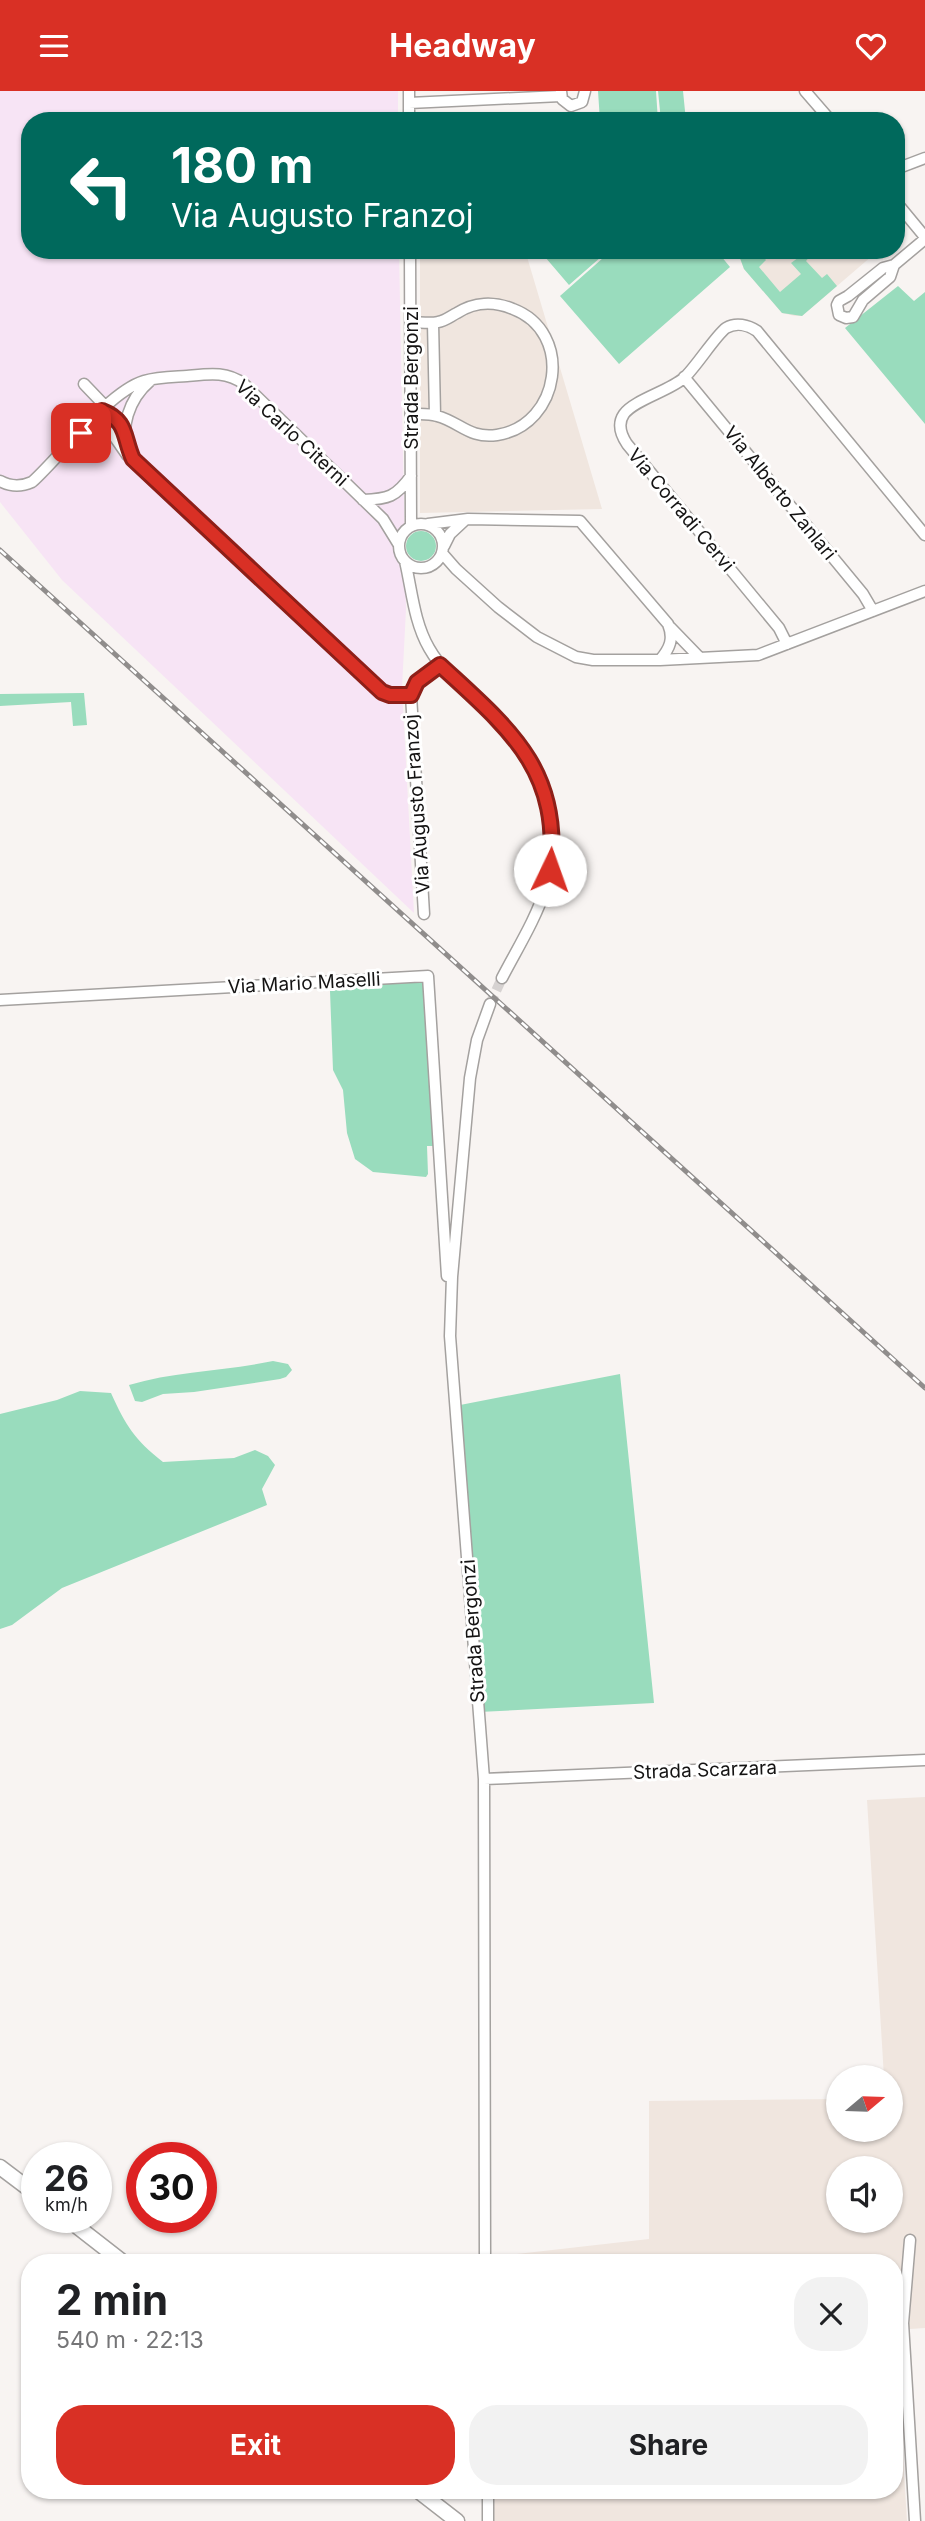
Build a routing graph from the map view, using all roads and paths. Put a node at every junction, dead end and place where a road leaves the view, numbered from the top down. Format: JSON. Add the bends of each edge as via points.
{"nodes":[{"id":1,"x":409,"y":91,"type":"edge"},
{"id":2,"x":585,"y":91,"type":"edge"},
{"id":3,"x":805,"y":91,"type":"edge"},
{"id":4,"x":561,"y":93,"type":"edge"},
{"id":5,"x":409,"y":103,"type":"junction"},
{"id":6,"x":409,"y":112,"type":"edge"},
{"id":7,"x":823,"y":112,"type":"edge"},
{"id":8,"x":925,"y":158,"type":"edge"},
{"id":9,"x":905,"y":166,"type":"edge"},
{"id":10,"x":905,"y":213,"type":"edge"},
{"id":11,"x":925,"y":238,"type":"edge"},
{"id":12,"x":905,"y":255,"type":"edge"},
{"id":13,"x":410,"y":259,"type":"edge"},
{"id":14,"x":901,"y":259,"type":"edge"},
{"id":15,"x":894,"y":265,"type":"junction"},
{"id":16,"x":411,"y":322,"type":"junction"},
{"id":17,"x":433,"y":323,"type":"junction"},
{"id":18,"x":684,"y":377,"type":"junction"},
{"id":19,"x":153,"y":379,"type":"junction"},
{"id":20,"x":84,"y":384,"type":"dead end"},
{"id":21,"x":104,"y":409,"type":"junction"},
{"id":22,"x":411,"y":414,"type":"junction"},
{"id":23,"x":435,"y":415,"type":"junction"},
{"id":24,"x":81,"y":433,"type":"junction"},
{"id":25,"x":111,"y":433,"type":"junction"},
{"id":26,"x":125,"y":433,"type":"junction"},
{"id":27,"x":133,"y":459,"type":"junction"},
{"id":28,"x":411,"y":476,"type":"junction"},
{"id":29,"x":0,"y":481,"type":"edge"},
{"id":30,"x":363,"y":499,"type":"junction"},
{"id":31,"x":411,"y":507,"type":"junction"},
{"id":32,"x":383,"y":519,"type":"junction"},
{"id":33,"x":468,"y":519,"type":"junction"},
{"id":34,"x":427,"y":524,"type":"junction"},
{"id":35,"x":409,"y":526,"type":"junction"},
{"id":36,"x":925,"y":535,"type":"edge"},
{"id":37,"x":398,"y":545,"type":"junction"},
{"id":38,"x":443,"y":549,"type":"junction"},
{"id":39,"x":405,"y":561,"type":"junction"},
{"id":40,"x":427,"y":567,"type":"junction"},
{"id":41,"x":456,"y":569,"type":"junction"},
{"id":42,"x":411,"y":590,"type":"junction"},
{"id":43,"x":925,"y":591,"type":"edge"},
{"id":44,"x":873,"y":611,"type":"junction"},
{"id":45,"x":668,"y":624,"type":"junction"},
{"id":46,"x":787,"y":645,"type":"junction"},
{"id":47,"x":700,"y":658,"type":"junction"},
{"id":48,"x":660,"y":660,"type":"junction"},
{"id":49,"x":440,"y":665,"type":"junction"},
{"id":50,"x":411,"y":695,"type":"junction"},
{"id":51,"x":424,"y":914,"type":"dead end"},
{"id":52,"x":502,"y":978,"type":"tunnel mouth"},
{"id":53,"x":0,"y":1000,"type":"edge"},
{"id":54,"x":490,"y":1004,"type":"tunnel mouth"},
{"id":55,"x":440,"y":1156,"type":"junction"},
{"id":56,"x":461,"y":1163,"type":"junction"},
{"id":57,"x":450,"y":1314,"type":"junction"},
{"id":58,"x":925,"y":1761,"type":"edge"},
{"id":59,"x":484,"y":1779,"type":"junction"},
{"id":60,"x":0,"y":2167,"type":"edge"},
{"id":61,"x":21,"y":2183,"type":"edge"},
{"id":62,"x":86,"y":2233,"type":"edge"},
{"id":63,"x":910,"y":2240,"type":"dead end"},
{"id":64,"x":112,"y":2254,"type":"edge"},
{"id":65,"x":485,"y":2254,"type":"edge"},
{"id":66,"x":429,"y":2499,"type":"edge"},
{"id":67,"x":488,"y":2499,"type":"edge"},
{"id":68,"x":457,"y":2521,"type":"edge"},
{"id":69,"x":488,"y":2521,"type":"edge"},
{"id":70,"x":915,"y":2521,"type":"edge"}],
"edges":[{"from":1,"to":5,"type":"street"},
{"from":2,"to":4,"type":"street","via":[[582,102],[575,106],[567,105]]},
{"from":3,"to":7,"type":"street"},
{"from":4,"to":5,"type":"street"},
{"from":5,"to":6,"type":"street"},
{"from":8,"to":9,"type":"street"},
{"from":10,"to":11,"type":"street"},
{"from":11,"to":12,"type":"street"},
{"from":13,"to":16,"type":"street","name":"Strada Bergonzi"},
{"from":14,"to":15,"type":"street"},
{"from":15,"to":15,"type":"street","via":[[883,268],[839,301],[839,315],[853,317],[863,300],[890,277]]},
{"from":16,"to":17,"type":"street"},
{"from":16,"to":22,"type":"street","name":"Strada Bergonzi"},
{"from":17,"to":23,"type":"street"},
{"from":17,"to":23,"type":"street","via":[[479,304],[515,309],[544,334],[552,365],[544,403],[512,431],[474,434]]},
{"from":18,"to":36,"type":"street","name":"Via Corradi Cervi","via":[[725,329],[752,328]]},
{"from":18,"to":44,"type":"street","name":"Via Alberto Zanlari"},
{"from":18,"to":46,"type":"street","name":"Via Corradi Cervi","via":[[626,411],[622,438],[779,628]]},
{"from":19,"to":21,"type":"street","name":"Via Carlo Citerni","via":[[123,391]]},
{"from":19,"to":26,"type":"street","via":[[131,407]]},
{"from":19,"to":30,"type":"street","name":"Via Carlo Citerni","via":[[212,373],[235,377]]},
{"from":20,"to":21,"type":"street"},
{"from":21,"to":24,"type":"street","name":"Via Carlo Citerni"},
{"from":21,"to":25,"type":"street"},
{"from":21,"to":26,"type":"street","via":[[117,418]]},
{"from":22,"to":23,"type":"street"},
{"from":22,"to":28,"type":"street","name":"Strada Bergonzi"},
{"from":24,"to":25,"type":"street","via":[[97,428]]},
{"from":24,"to":29,"type":"street","name":"Via Carlo Citerni","via":[[32,482],[12,486]]},
{"from":25,"to":27,"type":"street"},
{"from":26,"to":27,"type":"street"},
{"from":27,"to":50,"type":"street","via":[[382,692]]},
{"from":28,"to":30,"type":"street","via":[[391,496]]},
{"from":28,"to":31,"type":"street","name":"Strada Bergonzi"},
{"from":30,"to":32,"type":"street","name":"Via Carlo Citerni"},
{"from":31,"to":34,"type":"street"},
{"from":31,"to":35,"type":"street","name":"Strada Bergonzi"},
{"from":32,"to":35,"type":"street","name":"Via Carlo Citerni"},
{"from":32,"to":37,"type":"street","name":"Via Carlo Citerni"},
{"from":33,"to":34,"type":"street"},
{"from":33,"to":38,"type":"street"},
{"from":33,"to":45,"type":"street","via":[[580,521]]},
{"from":34,"to":35,"type":"street"},
{"from":34,"to":38,"type":"street","via":[[438,531]]},
{"from":35,"to":37,"type":"street"},
{"from":37,"to":39,"type":"street"},
{"from":38,"to":40,"type":"street"},
{"from":38,"to":41,"type":"street"},
{"from":39,"to":40,"type":"street"},
{"from":39,"to":42,"type":"street"},
{"from":40,"to":41,"type":"street"},
{"from":40,"to":42,"type":"street"},
{"from":41,"to":48,"type":"street","via":[[537,637],[576,657]]},
{"from":42,"to":49,"type":"street","via":[[419,625]]},
{"from":43,"to":44,"type":"street"},
{"from":44,"to":46,"type":"street"},
{"from":45,"to":47,"type":"street"},
{"from":45,"to":48,"type":"street","via":[[671,642]]},
{"from":46,"to":47,"type":"street","via":[[758,655]]},
{"from":47,"to":48,"type":"street"},
{"from":49,"to":50,"type":"street","name":"Via Augusto Franzoj","via":[[417,682]]},
{"from":49,"to":52,"type":"street","via":[[510,732],[534,766],[546,801],[551,854],[546,886]]},
{"from":50,"to":51,"type":"street","name":"Via Augusto Franzoj"},
{"from":53,"to":55,"type":"street","name":"Via Mario Maselli","via":[[428,976]]},
{"from":54,"to":56,"type":"street","name":"Strada Bergonzi","via":[[473,1058]]},
{"from":55,"to":56,"type":"street"},
{"from":55,"to":57,"type":"street","name":"Via Mario Maselli"},
{"from":56,"to":57,"type":"street","name":"Strada Bergonzi"},
{"from":57,"to":59,"type":"street","name":"Strada Bergonzi"},
{"from":58,"to":59,"type":"street","name":"Strada Scarzara"},
{"from":59,"to":65,"type":"street","name":"Strada Bergonzi"},
{"from":60,"to":61,"type":"main road"},
{"from":62,"to":64,"type":"main road"},
{"from":63,"to":70,"type":"street","via":[[903,2328]]},
{"from":66,"to":68,"type":"main road"},
{"from":67,"to":69,"type":"street"}]}
